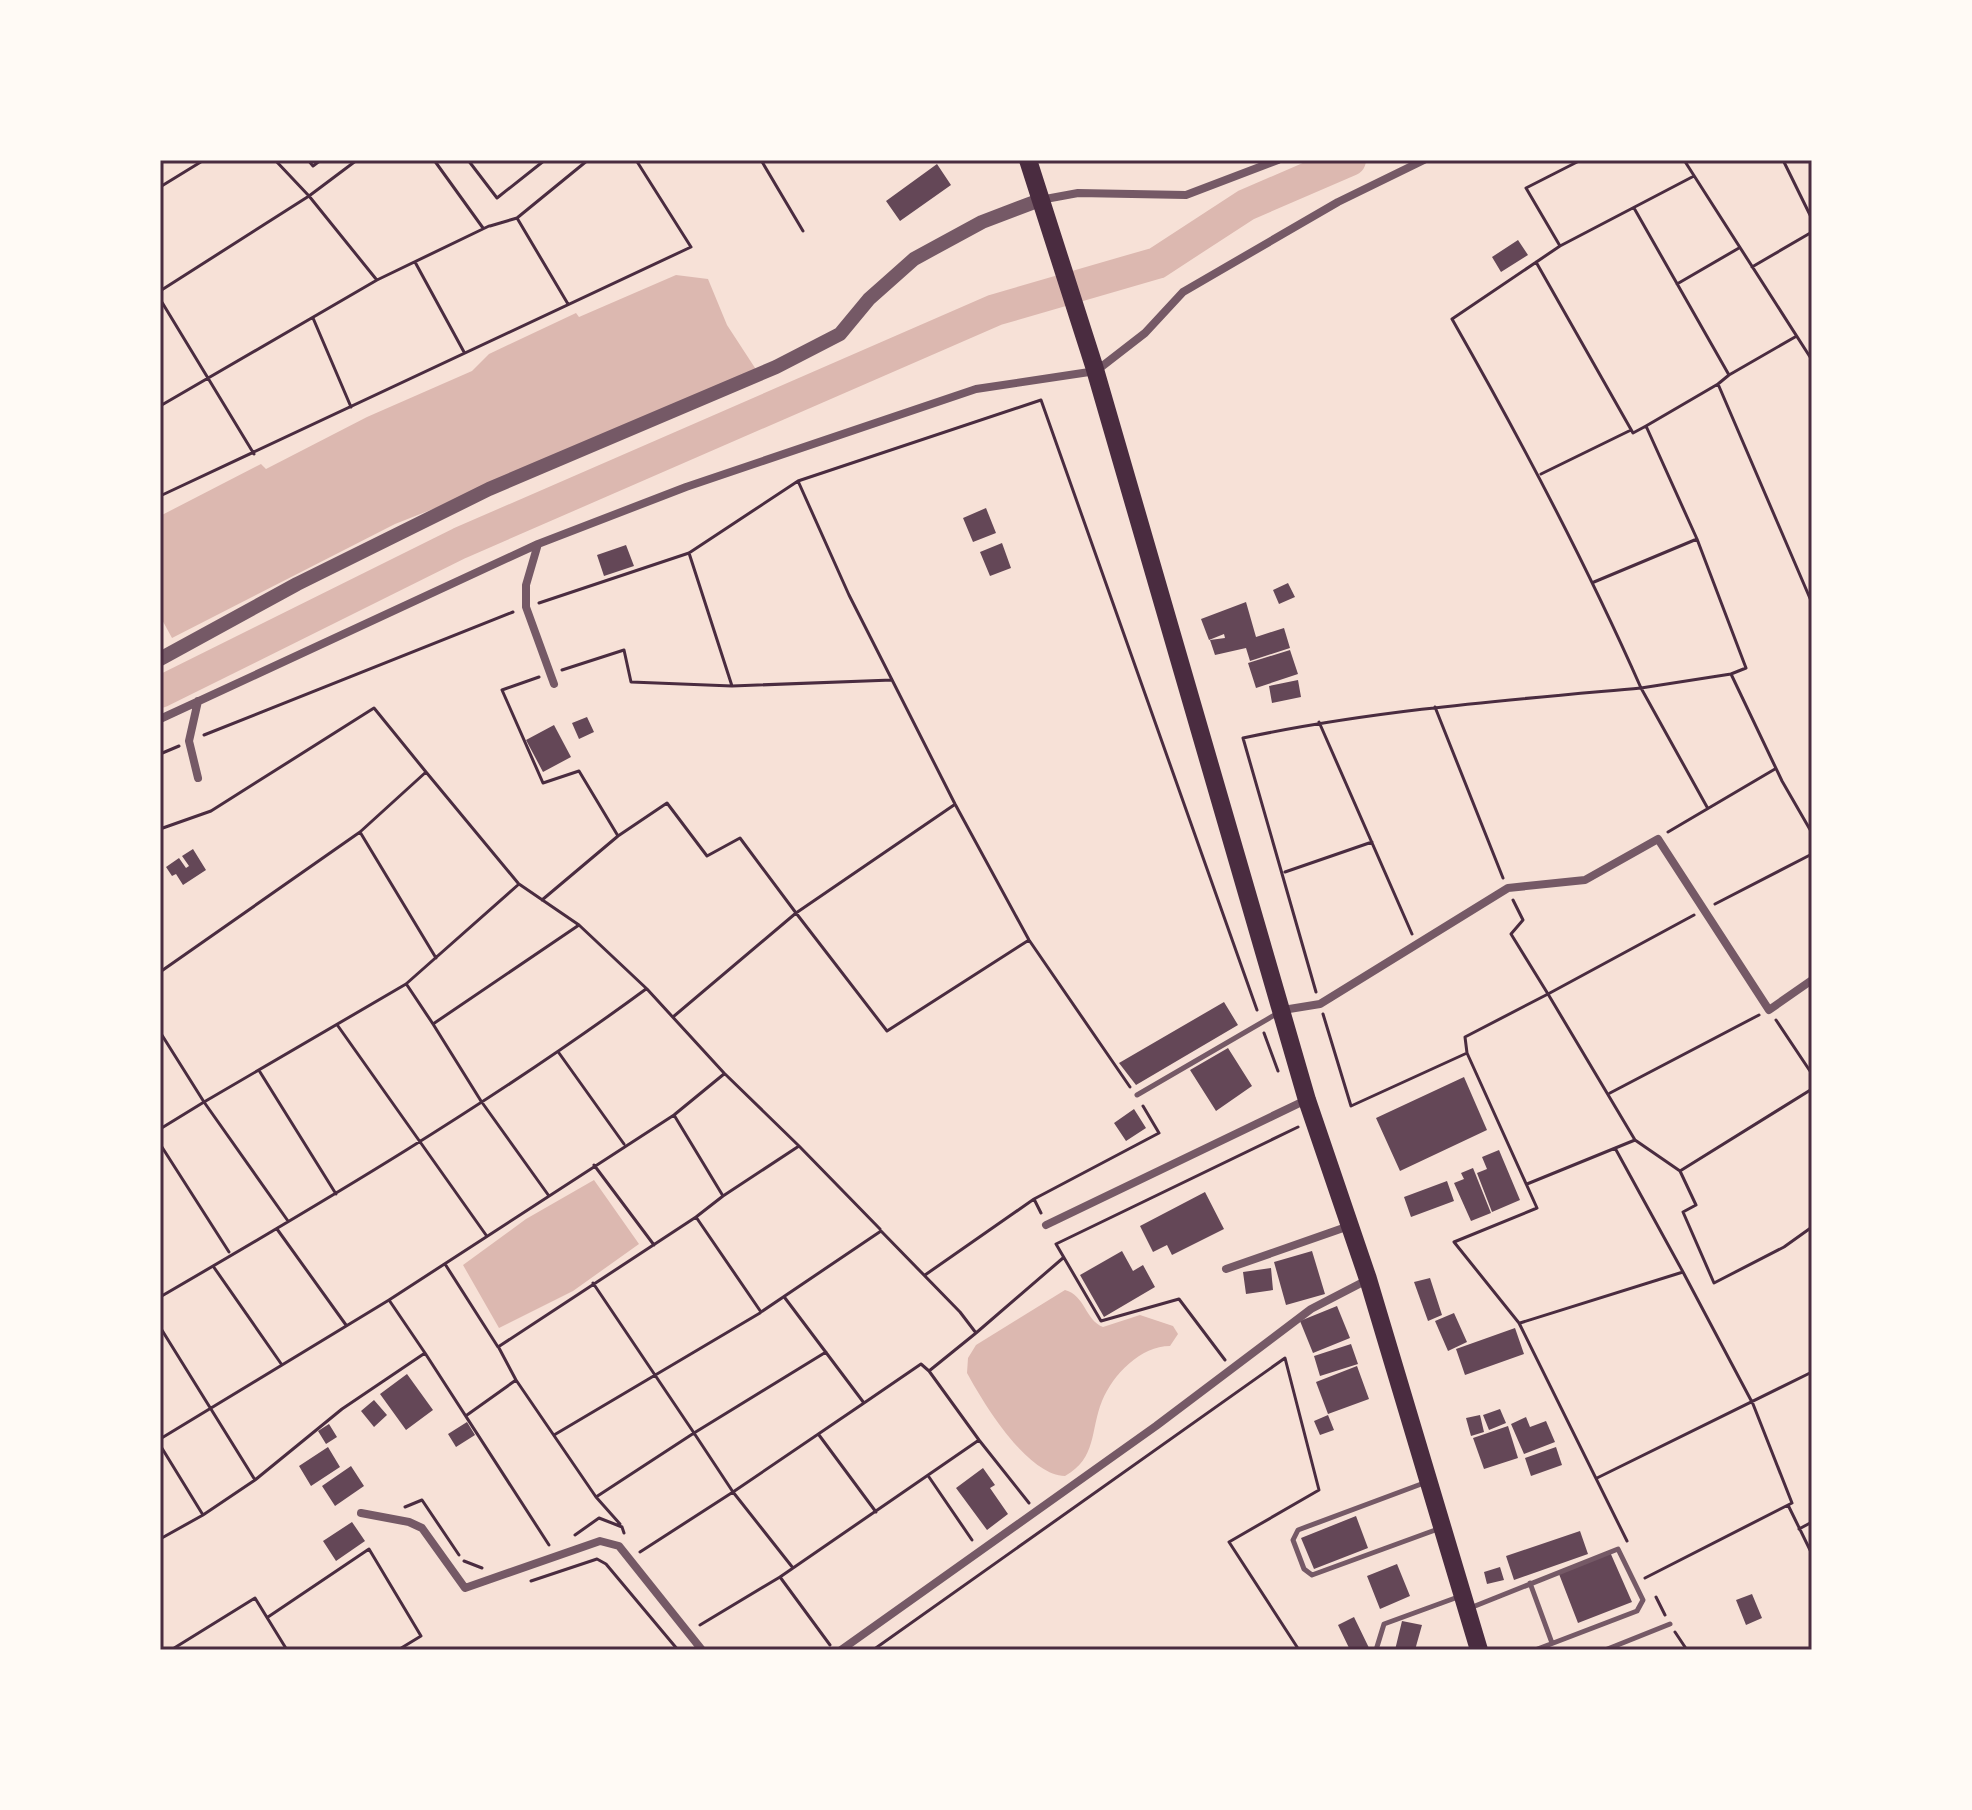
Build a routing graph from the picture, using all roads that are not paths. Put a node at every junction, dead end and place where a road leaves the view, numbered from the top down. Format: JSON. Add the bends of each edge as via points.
{"nodes":[{"id":1,"x":1028,"y":160,"type":"edge"},
{"id":2,"x":1278,"y":160,"type":"edge"},
{"id":3,"x":1424,"y":160,"type":"edge"},
{"id":4,"x":1040,"y":200,"type":"junction"},
{"id":5,"x":1095,"y":369,"type":"junction"},
{"id":6,"x":538,"y":544,"type":"junction"},
{"id":7,"x":160,"y":659,"type":"edge"},
{"id":8,"x":554,"y":684,"type":"dead end"},
{"id":9,"x":198,"y":701,"type":"junction"},
{"id":10,"x":160,"y":719,"type":"edge"},
{"id":11,"x":198,"y":778,"type":"dead end"},
{"id":12,"x":1812,"y":980,"type":"edge"},
{"id":13,"x":1281,"y":1011,"type":"junction"},
{"id":14,"x":1137,"y":1095,"type":"road end"},
{"id":15,"x":1299,"y":1104,"type":"junction"},
{"id":16,"x":1046,"y":1225,"type":"dead end"},
{"id":17,"x":1349,"y":1226,"type":"junction"},
{"id":18,"x":1226,"y":1269,"type":"dead end"},
{"id":19,"x":1368,"y":1279,"type":"junction"},
{"id":20,"x":1429,"y":1481,"type":"junction"},
{"id":21,"x":361,"y":1513,"type":"dead end"},
{"id":22,"x":1442,"y":1527,"type":"junction"},
{"id":23,"x":1530,"y":1583,"type":"junction"},
{"id":24,"x":1465,"y":1602,"type":"junction"},
{"id":25,"x":1670,"y":1624,"type":"road end"},
{"id":26,"x":1552,"y":1643,"type":"junction"},
{"id":27,"x":702,"y":1650,"type":"edge"},
{"id":28,"x":841,"y":1650,"type":"edge"},
{"id":29,"x":1376,"y":1650,"type":"edge"},
{"id":30,"x":1479,"y":1650,"type":"edge"},
{"id":31,"x":1535,"y":1650,"type":"edge"},
{"id":32,"x":1605,"y":1650,"type":"edge"}],
"edges":[{"from":1,"to":4,"type":"highway"},
{"from":2,"to":4,"type":"street","via":[[1186,195],[1078,193]]},
{"from":3,"to":5,"type":"street","via":[[1338,202],[1183,292],[1145,333]]},
{"from":4,"to":5,"type":"highway"},
{"from":4,"to":7,"type":"street","via":[[982,222],[914,259],[840,334],[776,367],[462,502]]},
{"from":5,"to":6,"type":"street","via":[[976,389],[686,487]]},
{"from":5,"to":13,"type":"highway"},
{"from":6,"to":8,"type":"street","via":[[526,585],[526,607]]},
{"from":6,"to":9,"type":"street"},
{"from":9,"to":10,"type":"street"},
{"from":9,"to":11,"type":"street","via":[[189,741]]},
{"from":12,"to":13,"type":"street","via":[[1769,1010],[1658,839],[1585,880],[1508,888],[1320,1004]]},
{"from":13,"to":14,"type":"lane"},
{"from":13,"to":15,"type":"highway"},
{"from":15,"to":16,"type":"street"},
{"from":15,"to":17,"type":"highway"},
{"from":17,"to":18,"type":"street"},
{"from":17,"to":19,"type":"highway"},
{"from":19,"to":20,"type":"highway"},
{"from":19,"to":28,"type":"street","via":[[1311,1309]]},
{"from":20,"to":22,"type":"highway"},
{"from":20,"to":22,"type":"lane","via":[[1298,1530],[1293,1540],[1304,1569],[1312,1575]]},
{"from":21,"to":27,"type":"street","via":[[422,1528],[465,1588],[610,1542],[619,1546]]},
{"from":22,"to":24,"type":"highway"},
{"from":23,"to":24,"type":"lane"},
{"from":23,"to":26,"type":"lane"},
{"from":23,"to":26,"type":"lane","via":[[1616,1549],[1643,1600],[1637,1611]]},
{"from":24,"to":29,"type":"lane","via":[[1391,1620],[1384,1624]]},
{"from":24,"to":30,"type":"highway"},
{"from":25,"to":32,"type":"lane"},
{"from":26,"to":31,"type":"lane"}]}
